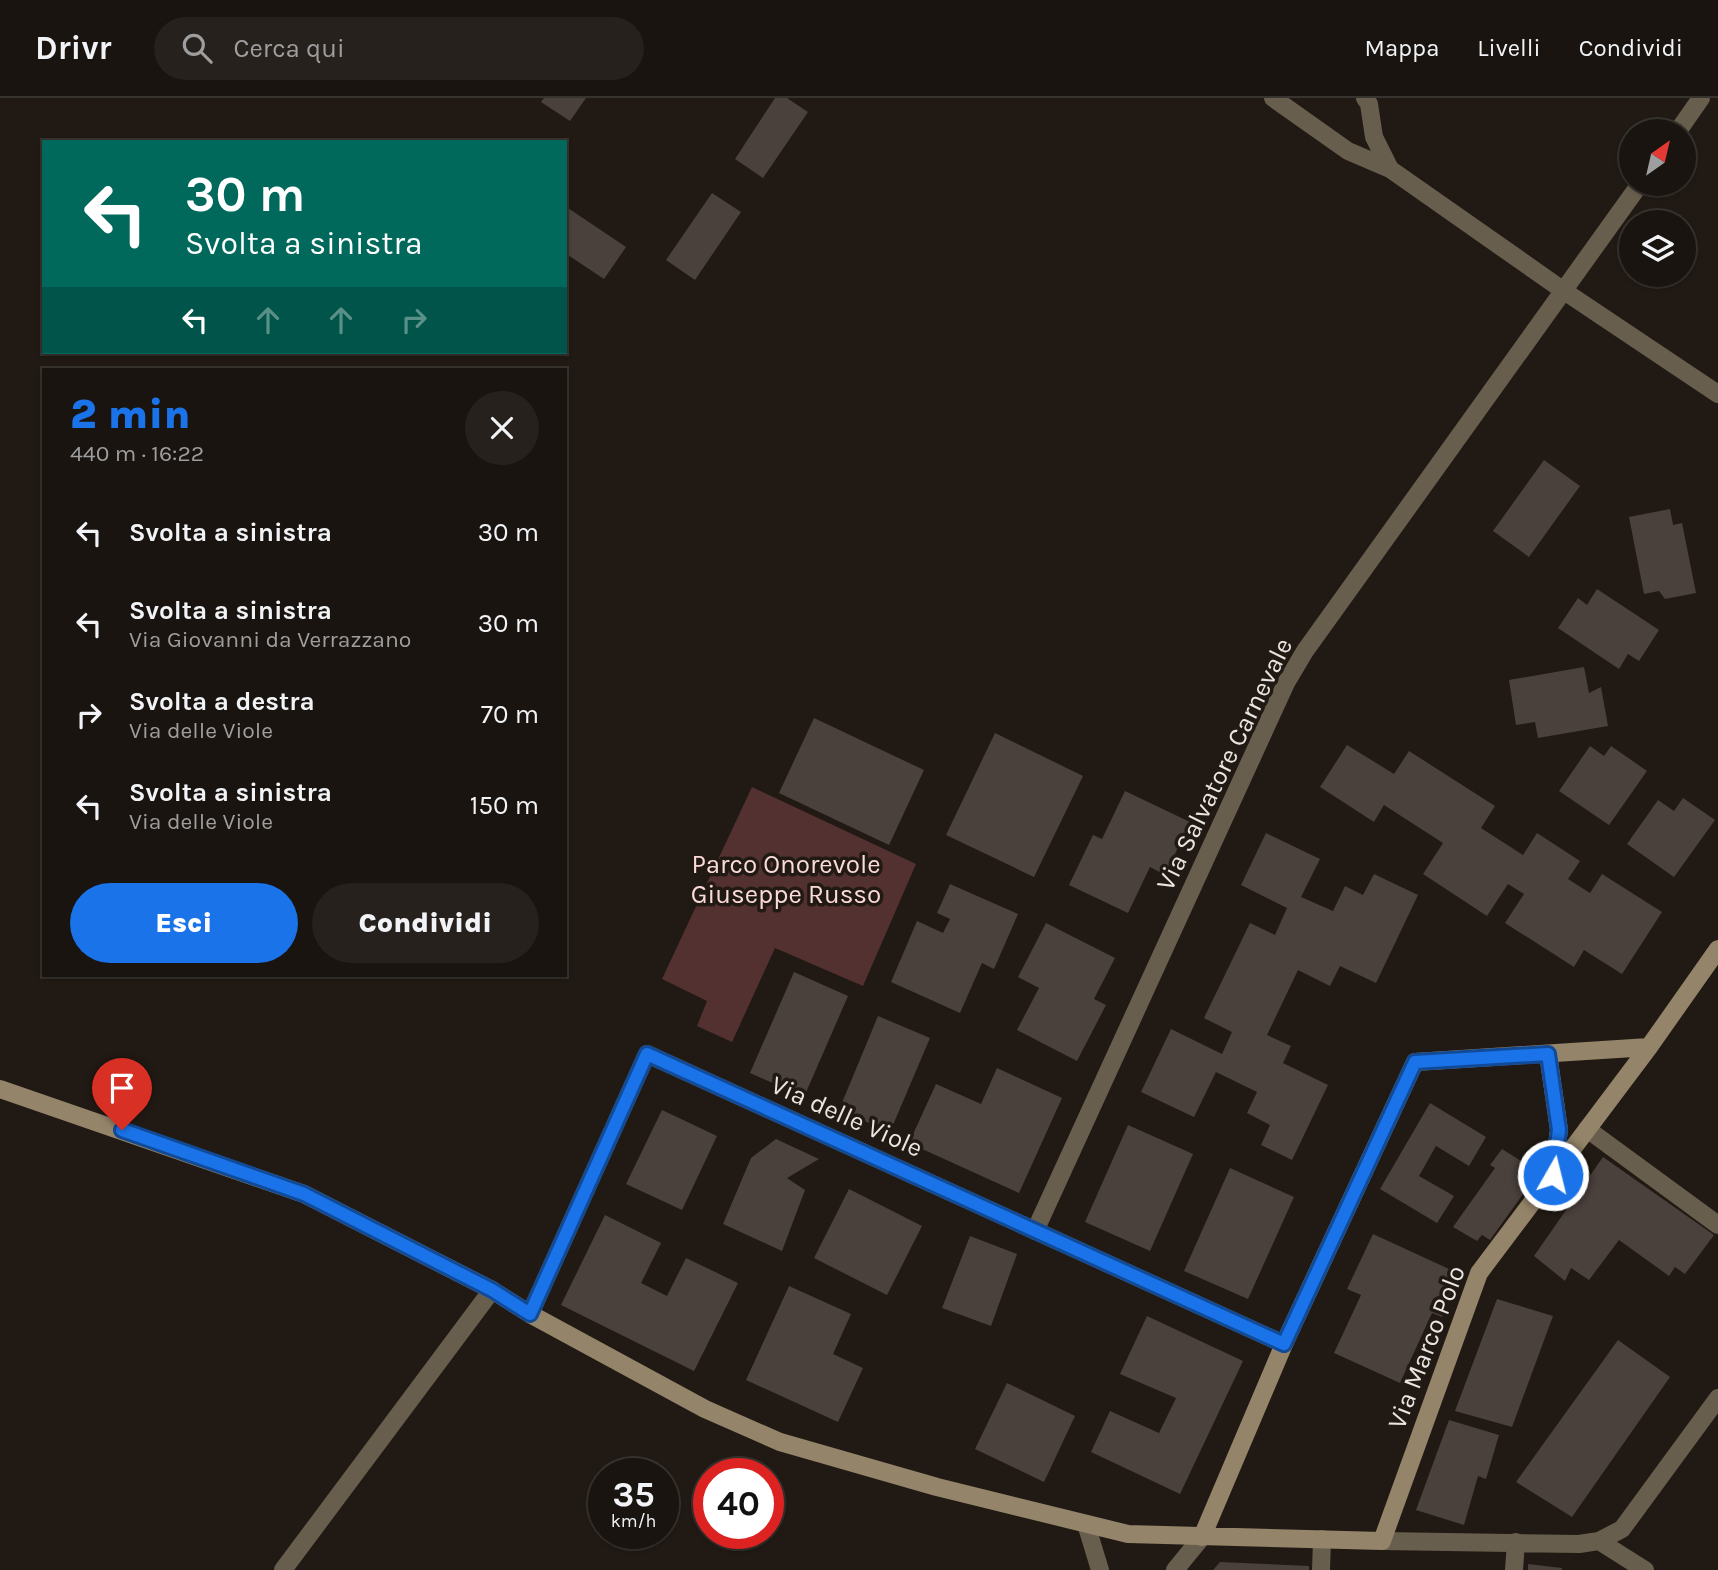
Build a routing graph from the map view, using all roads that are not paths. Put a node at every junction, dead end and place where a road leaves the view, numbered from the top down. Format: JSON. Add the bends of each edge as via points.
{"nodes":[{"id":1,"x":1273,"y":98,"type":"edge"},
{"id":2,"x":1365,"y":98,"type":"edge"},
{"id":3,"x":1701,"y":98,"type":"edge"},
{"id":4,"x":1686,"y":119,"type":"edge"},
{"id":5,"x":1390,"y":169,"type":"junction"},
{"id":6,"x":1631,"y":196,"type":"edge"},
{"id":7,"x":1564,"y":291,"type":"junction"},
{"id":8,"x":1718,"y":394,"type":"edge"},
{"id":9,"x":1718,"y":949,"type":"edge"},
{"id":10,"x":1649,"y":1047,"type":"junction"},
{"id":11,"x":1548,"y":1054,"type":"junction"},
{"id":12,"x":0,"y":1089,"type":"edge"},
{"id":13,"x":1587,"y":1129,"type":"junction"},
{"id":14,"x":1553,"y":1175,"type":"junction"},
{"id":15,"x":1718,"y":1225,"type":"edge"},
{"id":16,"x":1035,"y":1231,"type":"junction"},
{"id":17,"x":492,"y":1290,"type":"junction"},
{"id":18,"x":530,"y":1314,"type":"junction"},
{"id":19,"x":1284,"y":1344,"type":"junction"},
{"id":20,"x":1718,"y":1396,"type":"edge"},
{"id":21,"x":1086,"y":1524,"type":"junction"},
{"id":22,"x":1202,"y":1537,"type":"junction"},
{"id":23,"x":1322,"y":1539,"type":"junction"},
{"id":24,"x":1382,"y":1541,"type":"junction"},
{"id":25,"x":1599,"y":1541,"type":"junction"},
{"id":26,"x":1516,"y":1542,"type":"junction"},
{"id":27,"x":283,"y":1570,"type":"edge"},
{"id":28,"x":1100,"y":1570,"type":"edge"},
{"id":29,"x":1175,"y":1570,"type":"edge"},
{"id":30,"x":1321,"y":1570,"type":"edge"},
{"id":31,"x":1514,"y":1570,"type":"edge"},
{"id":32,"x":1645,"y":1570,"type":"edge"}],
"edges":[{"from":1,"to":5,"type":"street","via":[[1348,151]]},
{"from":2,"to":5,"type":"street","via":[[1374,138]]},
{"from":3,"to":4,"type":"street"},
{"from":5,"to":7,"type":"street"},
{"from":6,"to":7,"type":"street","name":"Via Salvatore Carnevale"},
{"from":7,"to":8,"type":"street"},
{"from":7,"to":16,"type":"street","name":"Via Salvatore Carnevale","via":[[1286,683]]},
{"from":9,"to":10,"type":"street","name":"Via Marco Polo"},
{"from":10,"to":11,"type":"street"},
{"from":10,"to":13,"type":"street","name":"Via Marco Polo"},
{"from":11,"to":14,"type":"street","via":[[1559,1130]]},
{"from":11,"to":19,"type":"street","via":[[1415,1062]]},
{"from":12,"to":17,"type":"street","via":[[293,1190]]},
{"from":13,"to":14,"type":"street","name":"Via Marco Polo"},
{"from":13,"to":15,"type":"street"},
{"from":14,"to":24,"type":"street","name":"Via Marco Polo","via":[[1479,1273]]},
{"from":16,"to":18,"type":"street","name":"Via delle Viole","via":[[647,1054]]},
{"from":16,"to":19,"type":"street","name":"Via delle Viole"},
{"from":17,"to":18,"type":"street"},
{"from":17,"to":27,"type":"street"},
{"from":18,"to":21,"type":"street","via":[[705,1409],[780,1442]]},
{"from":19,"to":22,"type":"street"},
{"from":20,"to":25,"type":"street","via":[[1622,1529]]},
{"from":21,"to":22,"type":"street","via":[[1128,1534]]},
{"from":21,"to":28,"type":"street"},
{"from":22,"to":23,"type":"street"},
{"from":22,"to":29,"type":"street"},
{"from":23,"to":24,"type":"street"},
{"from":23,"to":30,"type":"street"},
{"from":24,"to":26,"type":"street"},
{"from":25,"to":26,"type":"street"},
{"from":25,"to":32,"type":"street"},
{"from":26,"to":31,"type":"street"}]}
